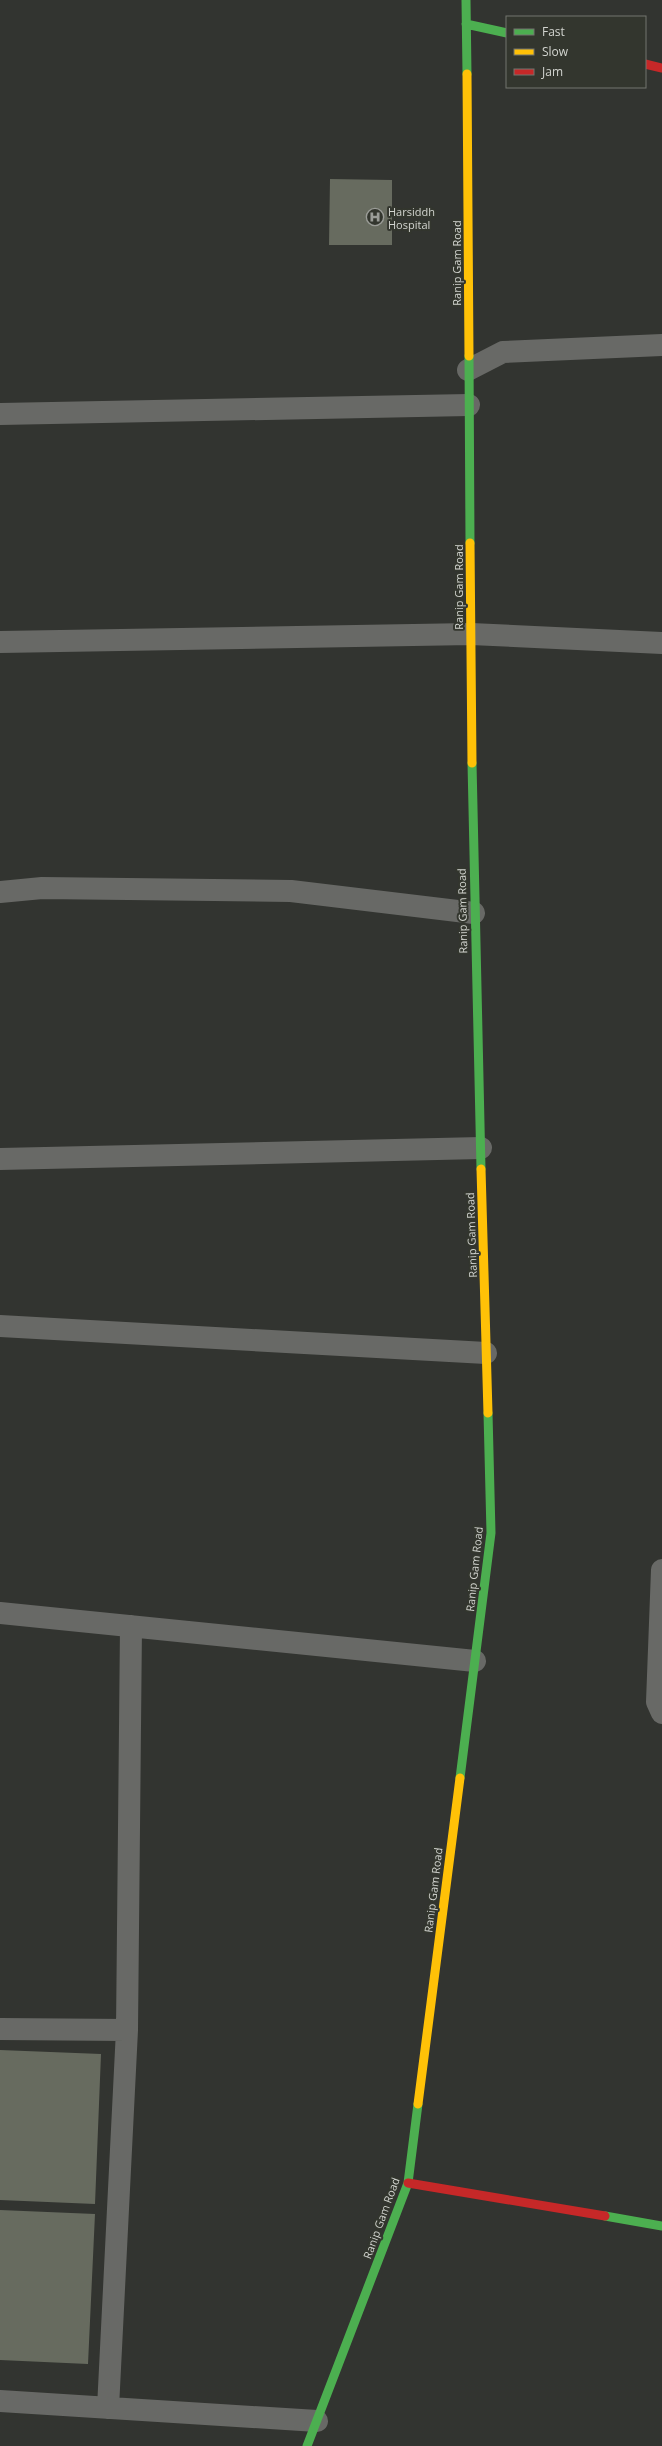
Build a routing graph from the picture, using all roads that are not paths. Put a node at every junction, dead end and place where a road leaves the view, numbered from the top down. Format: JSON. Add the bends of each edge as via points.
{"nodes":[{"id":1,"x":466,"y":0,"type":"edge"},
{"id":2,"x":466,"y":24,"type":"junction"},
{"id":3,"x":506,"y":33,"type":"edge"},
{"id":4,"x":646,"y":64,"type":"edge"},
{"id":5,"x":662,"y":68,"type":"edge"},
{"id":6,"x":662,"y":345,"type":"edge"},
{"id":7,"x":468,"y":370,"type":"junction"},
{"id":8,"x":469,"y":405,"type":"junction"},
{"id":9,"x":0,"y":414,"type":"edge"},
{"id":10,"x":470,"y":634,"type":"junction"},
{"id":11,"x":0,"y":642,"type":"edge"},
{"id":12,"x":662,"y":643,"type":"edge"},
{"id":13,"x":0,"y":892,"type":"edge"},
{"id":14,"x":474,"y":913,"type":"junction"},
{"id":15,"x":481,"y":1148,"type":"junction"},
{"id":16,"x":0,"y":1159,"type":"edge"},
{"id":17,"x":0,"y":1326,"type":"edge"},
{"id":18,"x":486,"y":1353,"type":"junction"},
{"id":19,"x":662,"y":1570,"type":"edge"},
{"id":20,"x":0,"y":1613,"type":"edge"},
{"id":21,"x":131,"y":1626,"type":"junction"},
{"id":22,"x":475,"y":1661,"type":"junction"},
{"id":23,"x":662,"y":1713,"type":"edge"},
{"id":24,"x":0,"y":2029,"type":"edge"},
{"id":25,"x":127,"y":2030,"type":"junction"},
{"id":26,"x":408,"y":2183,"type":"junction"},
{"id":27,"x":662,"y":2226,"type":"edge"},
{"id":28,"x":0,"y":2401,"type":"edge"},
{"id":29,"x":108,"y":2408,"type":"junction"},
{"id":30,"x":317,"y":2421,"type":"junction"},
{"id":31,"x":307,"y":2446,"type":"edge"}],
"edges":[{"from":1,"to":2,"type":"street","name":"Ranip Gam Road"},
{"from":2,"to":3,"type":"street"},
{"from":2,"to":7,"type":"street","name":"Ranip Gam Road"},
{"from":4,"to":5,"type":"street"},
{"from":6,"to":7,"type":"street","via":[[503,352]]},
{"from":7,"to":8,"type":"street","name":"Ranip Gam Road"},
{"from":8,"to":9,"type":"street"},
{"from":8,"to":10,"type":"street","name":"Ranip Gam Road"},
{"from":10,"to":11,"type":"street"},
{"from":10,"to":12,"type":"street"},
{"from":10,"to":14,"type":"street","name":"Ranip Gam Road"},
{"from":13,"to":14,"type":"street","via":[[42,888],[291,891]]},
{"from":14,"to":15,"type":"street","name":"Ranip Gam Road"},
{"from":15,"to":16,"type":"street"},
{"from":15,"to":18,"type":"street","name":"Ranip Gam Road"},
{"from":17,"to":18,"type":"street"},
{"from":18,"to":22,"type":"street","name":"Ranip Gam Road","via":[[491,1533]]},
{"from":19,"to":23,"type":"street","via":[[657,1702]]},
{"from":20,"to":21,"type":"street"},
{"from":21,"to":22,"type":"street"},
{"from":21,"to":25,"type":"street"},
{"from":22,"to":26,"type":"street","name":"Ranip Gam Road"},
{"from":24,"to":25,"type":"street"},
{"from":25,"to":29,"type":"street"},
{"from":26,"to":27,"type":"street"},
{"from":26,"to":30,"type":"street","name":"Ranip Gam Road"},
{"from":28,"to":29,"type":"street"},
{"from":29,"to":30,"type":"street"},
{"from":30,"to":31,"type":"street","name":"Ranip Gam Road"}]}
